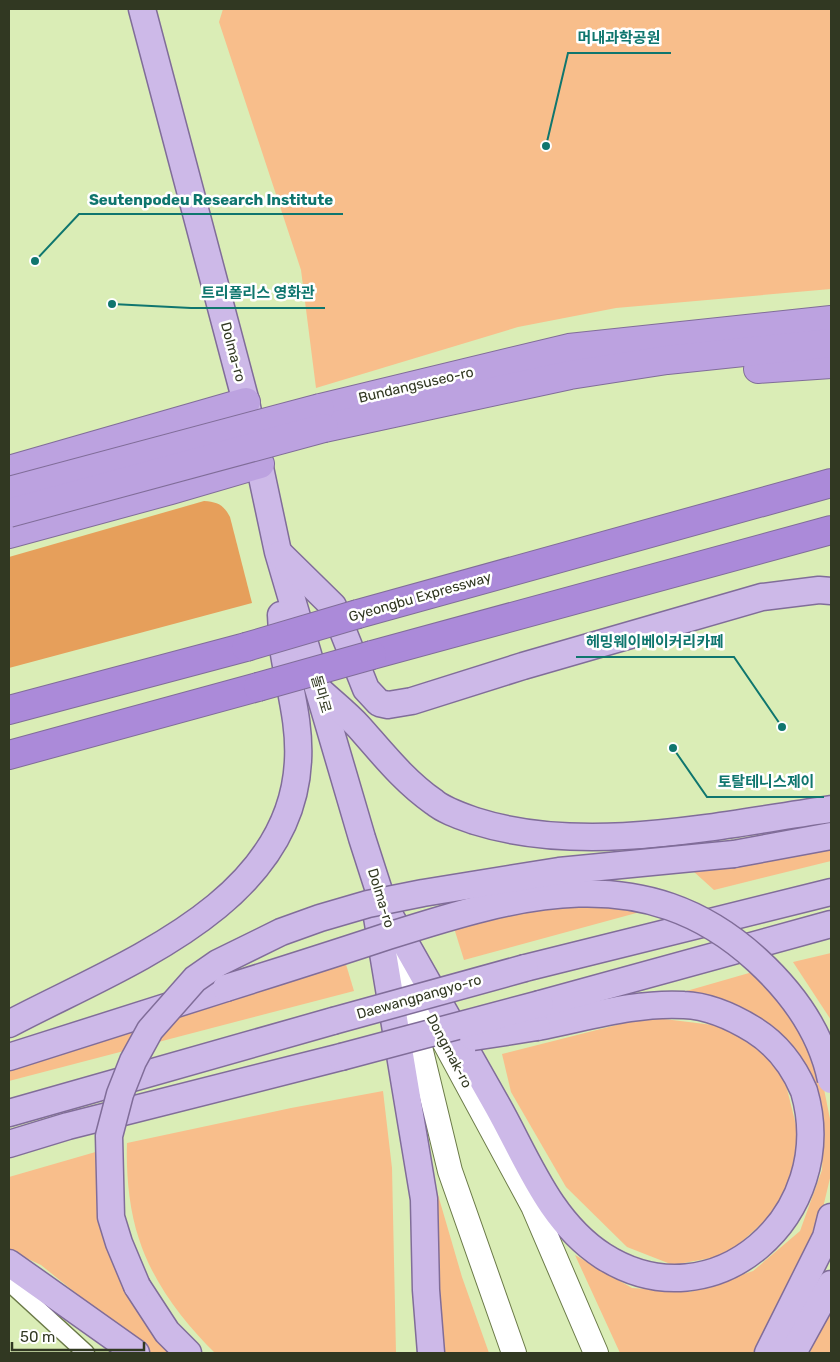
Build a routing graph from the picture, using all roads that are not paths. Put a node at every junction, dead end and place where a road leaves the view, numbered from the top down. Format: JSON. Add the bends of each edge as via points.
{"nodes":[{"id":1,"x":142,"y":9,"type":"edge"},
{"id":2,"x":831,"y":320,"type":"edge"},
{"id":3,"x":831,"y":343,"type":"edge"},
{"id":4,"x":668,"y":360,"type":"junction"},
{"id":5,"x":831,"y":364,"type":"edge"},
{"id":6,"x":246,"y":402,"type":"junction"},
{"id":7,"x":322,"y":418,"type":"junction"},
{"id":8,"x":260,"y":464,"type":"junction"},
{"id":9,"x":9,"y":470,"type":"edge"},
{"id":10,"x":831,"y":483,"type":"edge"},
{"id":11,"x":9,"y":491,"type":"edge"},
{"id":12,"x":9,"y":513,"type":"edge"},
{"id":13,"x":831,"y":530,"type":"edge"},
{"id":14,"x":9,"y":534,"type":"edge"},
{"id":15,"x":278,"y":552,"type":"junction"},
{"id":16,"x":831,"y":591,"type":"edge"},
{"id":17,"x":320,"y":691,"type":"junction"},
{"id":18,"x":9,"y":710,"type":"edge"},
{"id":19,"x":9,"y":755,"type":"edge"},
{"id":20,"x":831,"y":809,"type":"edge"},
{"id":21,"x":831,"y":836,"type":"edge"},
{"id":22,"x":362,"y":838,"type":"junction"},
{"id":23,"x":831,"y":892,"type":"edge"},
{"id":24,"x":386,"y":909,"type":"junction"},
{"id":25,"x":831,"y":924,"type":"edge"},
{"id":26,"x":399,"y":958,"type":"junction"},
{"id":27,"x":539,"y":1016,"type":"junction"},
{"id":28,"x":9,"y":1024,"type":"edge"},
{"id":29,"x":9,"y":1057,"type":"edge"},
{"id":30,"x":831,"y":1080,"type":"edge"},
{"id":31,"x":9,"y":1113,"type":"edge"},
{"id":32,"x":9,"y":1144,"type":"edge"},
{"id":33,"x":831,"y":1217,"type":"edge"},
{"id":34,"x":9,"y":1263,"type":"edge"},
{"id":35,"x":831,"y":1284,"type":"edge"},
{"id":36,"x":9,"y":1285,"type":"edge"},
{"id":37,"x":86,"y":1353,"type":"edge"},
{"id":38,"x":136,"y":1353,"type":"edge"},
{"id":39,"x":188,"y":1353,"type":"edge"},
{"id":40,"x":431,"y":1353,"type":"edge"},
{"id":41,"x":514,"y":1353,"type":"edge"},
{"id":42,"x":596,"y":1353,"type":"edge"},
{"id":43,"x":768,"y":1353,"type":"edge"},
{"id":44,"x":794,"y":1353,"type":"edge"}],
"edges":[{"from":1,"to":6,"type":"main road","name":"Dolma-ro"},
{"from":2,"to":7,"type":"highway","name":"Bundangsuseo-ro","via":[[570,348]]},
{"from":3,"to":4,"type":"highway","name":"Bundangsuseo-ro"},
{"from":4,"to":5,"type":"highway","via":[[747,370]]},
{"from":4,"to":7,"type":"highway","name":"Bundangsuseo-ro"},
{"from":6,"to":8,"type":"main road","name":"Dolma-ro"},
{"from":6,"to":9,"type":"highway"},
{"from":7,"to":11,"type":"highway","name":"Bundangsuseo-ro","bridge":true},
{"from":7,"to":12,"type":"highway","name":"Bundangsuseo-ro","bridge":true},
{"from":8,"to":14,"type":"highway"},
{"from":8,"to":15,"type":"main road","name":"Dolma-ro"},
{"from":10,"to":18,"type":"highway","name":"Gyeongbu Expressway","bridge":true},
{"from":13,"to":19,"type":"highway","bridge":true},
{"from":15,"to":16,"type":"main road","via":[[333,606],[366,689],[378,703],[388,705],[412,701],[762,597]]},
{"from":15,"to":17,"type":"main road","name":"돌마로"},
{"from":15,"to":28,"type":"main road","via":[[284,658],[298,727],[298,762],[292,800],[268,853],[242,884],[188,929]]},
{"from":17,"to":20,"type":"main road","via":[[358,726],[391,765],[435,803],[492,826],[564,836],[632,834]]},
{"from":17,"to":22,"type":"main road","name":"돌마로"},
{"from":21,"to":39,"type":"main road","bridge":true,"via":[[734,854],[559,870],[368,904],[281,932],[218,963],[195,979],[150,1030],[133,1061],[109,1136],[111,1217],[119,1243],[137,1286],[167,1332]]},
{"from":22,"to":24,"type":"main road","name":"Dolma-ro"},
{"from":22,"to":40,"type":"main road","via":[[424,1199]]},
{"from":23,"to":31,"type":"main road","name":"Daewangpangyo-ro","bridge":true,"via":[[524,968]]},
{"from":24,"to":26,"type":"main road","name":"Dolma-ro"},
{"from":24,"to":27,"type":"main road","via":[[509,1126],[531,1172],[559,1215],[603,1256],[643,1273],[663,1277],[707,1276],[753,1257],[780,1235],[802,1200],[814,1162],[815,1142],[810,1106],[795,1071],[764,1036],[717,1011],[687,1004],[649,1004]]},
{"from":25,"to":27,"type":"main road"},
{"from":26,"to":41,"type":"main road","name":"Dongmak-ro","via":[[450,1171]]},
{"from":26,"to":42,"type":"main road","name":"Dongmak-ro","via":[[533,1206]]},
{"from":27,"to":32,"type":"main road","bridge":true,"via":[[341,1057]]},
{"from":29,"to":30,"type":"main road","bridge":true,"via":[[467,912],[524,898],[564,893],[605,893],[642,900],[691,916],[746,950],[780,981],[804,1012],[818,1037]]},
{"from":33,"to":43,"type":"main road","via":[[826,1237]]},
{"from":34,"to":38,"type":"main road"},
{"from":35,"to":44,"type":"main road"},
{"from":36,"to":37,"type":"street"}]}
